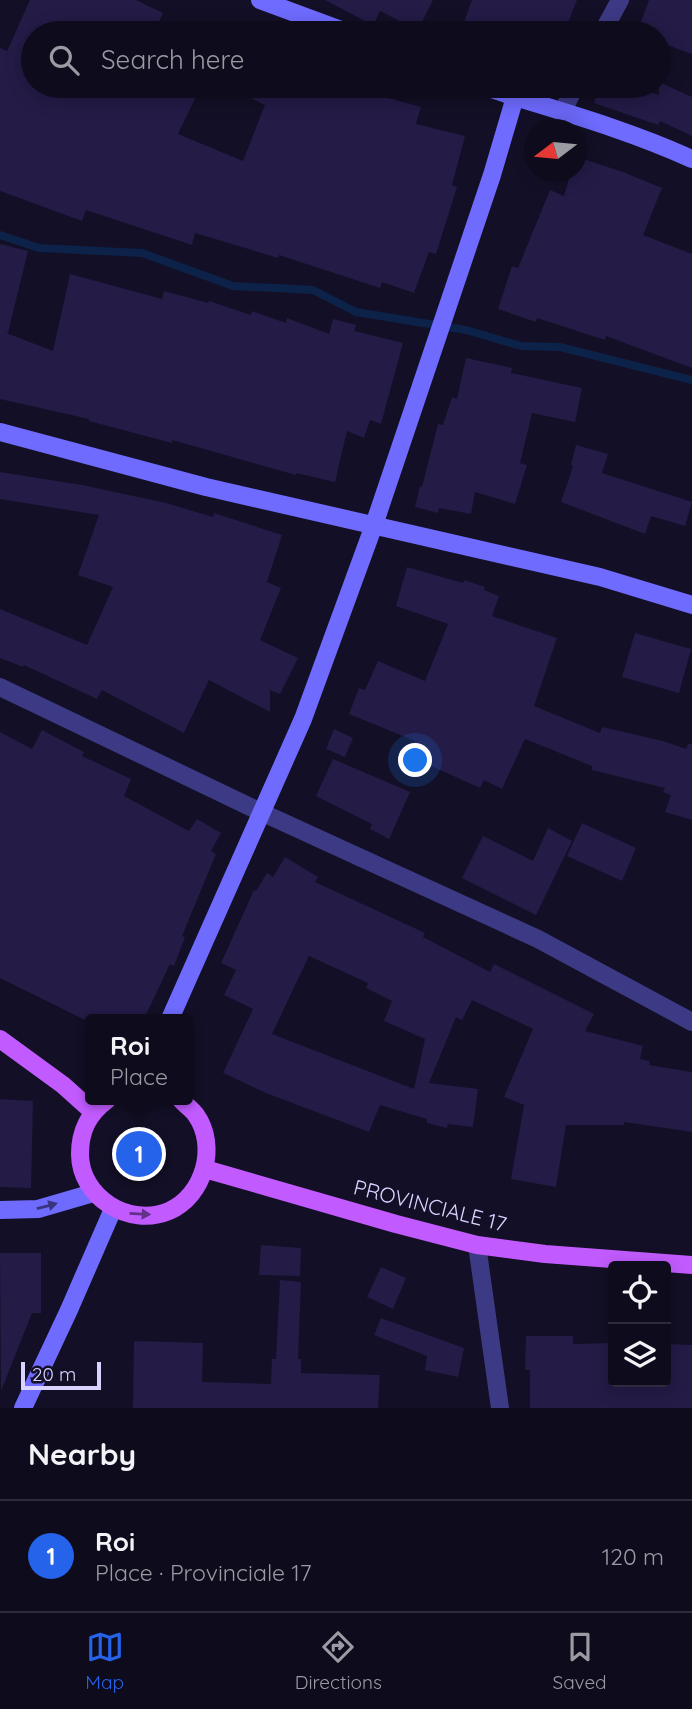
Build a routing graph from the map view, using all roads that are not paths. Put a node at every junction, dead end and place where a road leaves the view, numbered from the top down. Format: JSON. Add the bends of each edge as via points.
{"nodes":[{"id":1,"x":260,"y":0,"type":"edge"},
{"id":2,"x":620,"y":0,"type":"edge"},
{"id":3,"x":317,"y":21,"type":"edge"},
{"id":4,"x":609,"y":21,"type":"edge"},
{"id":5,"x":515,"y":98,"type":"edge"},
{"id":6,"x":518,"y":98,"type":"edge"},
{"id":7,"x":569,"y":98,"type":"edge"},
{"id":8,"x":563,"y":111,"type":"junction"},
{"id":9,"x":692,"y":159,"type":"edge"},
{"id":10,"x":0,"y":432,"type":"edge"},
{"id":11,"x":374,"y":525,"type":"junction"},
{"id":12,"x":692,"y":605,"type":"edge"},
{"id":13,"x":0,"y":687,"type":"edge"},
{"id":14,"x":262,"y":813,"type":"junction"},
{"id":15,"x":172,"y":1014,"type":"edge"},
{"id":16,"x":692,"y":1022,"type":"edge"},
{"id":17,"x":0,"y":1039,"type":"edge"},
{"id":18,"x":85,"y":1105,"type":"edge"},
{"id":19,"x":85,"y":1105,"type":"edge"},
{"id":20,"x":100,"y":1105,"type":"edge"},
{"id":21,"x":186,"y":1105,"type":"edge"},
{"id":22,"x":92,"y":1111,"type":"junction"},
{"id":23,"x":205,"y":1169,"type":"junction"},
{"id":24,"x":93,"y":1193,"type":"junction"},
{"id":25,"x":113,"y":1209,"type":"junction"},
{"id":26,"x":0,"y":1210,"type":"edge"},
{"id":27,"x":477,"y":1245,"type":"junction"},
{"id":28,"x":692,"y":1265,"type":"edge"},
{"id":29,"x":23,"y":1408,"type":"edge"},
{"id":30,"x":500,"y":1408,"type":"edge"}],
"edges":[{"from":1,"to":3,"type":"street"},
{"from":2,"to":4,"type":"street"},
{"from":5,"to":11,"type":"street"},
{"from":6,"to":8,"type":"street"},
{"from":7,"to":8,"type":"street"},
{"from":8,"to":9,"type":"street"},
{"from":10,"to":11,"type":"street","via":[[206,487]]},
{"from":11,"to":12,"type":"street","via":[[600,577]]},
{"from":11,"to":14,"type":"street","via":[[303,719]]},
{"from":13,"to":14,"type":"street"},
{"from":14,"to":15,"type":"street"},
{"from":14,"to":16,"type":"street","via":[[538,939]]},
{"from":17,"to":18,"type":"main road"},
{"from":19,"to":22,"type":"main road"},
{"from":20,"to":22,"type":"main road"},
{"from":21,"to":23,"type":"main road","via":[[197,1116],[207,1141]]},
{"from":22,"to":24,"type":"main road","via":[[80,1137],[80,1167]]},
{"from":25,"to":23,"type":"main road","one_way":true,"via":[[141,1216],[169,1211],[192,1194]]},
{"from":23,"to":27,"type":"main road","name":"PROVINCIALE 17"},
{"from":24,"to":25,"type":"main road"},
{"from":26,"to":24,"type":"street","one_way":true,"via":[[38,1209]]},
{"from":25,"to":29,"type":"street"},
{"from":27,"to":28,"type":"main road","name":"PROVINCIALE 17"},
{"from":27,"to":30,"type":"street"}]}
